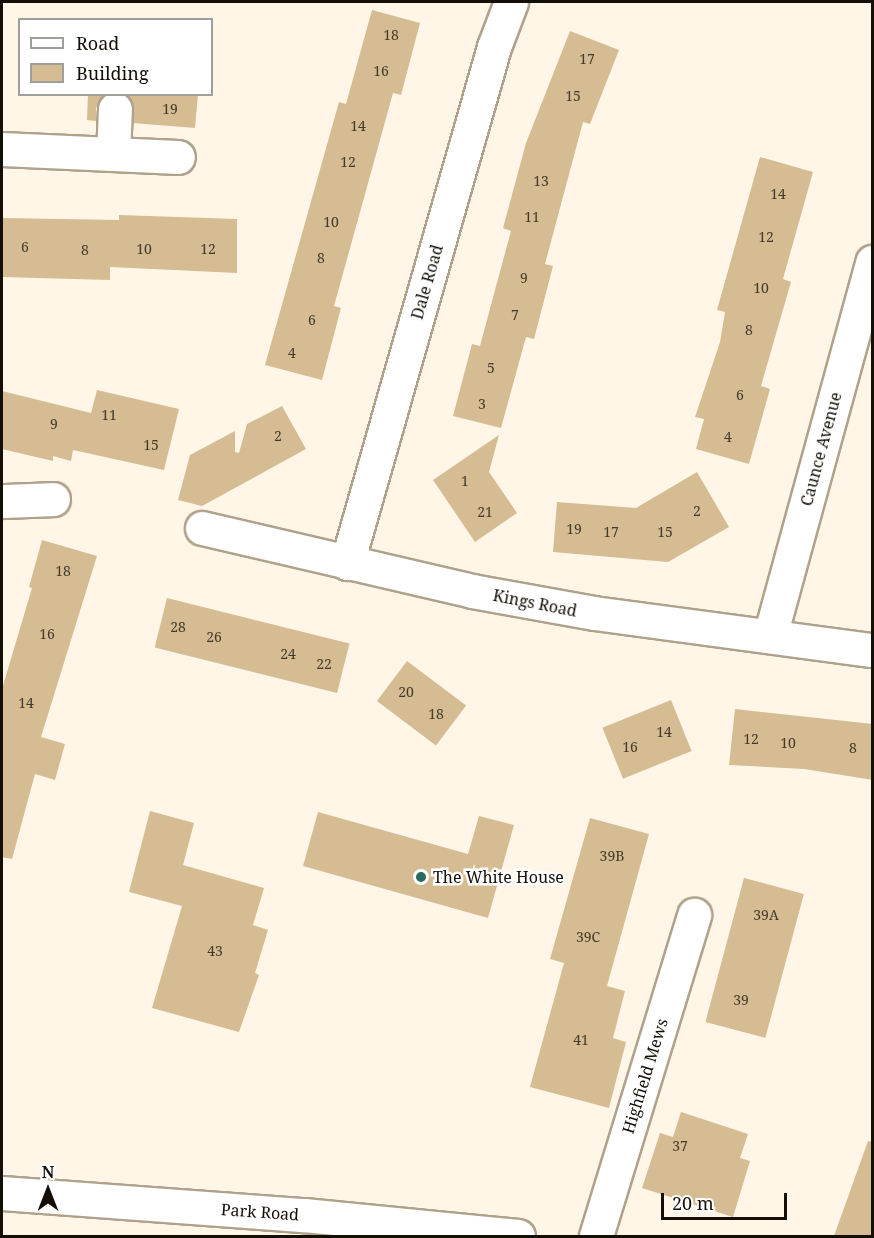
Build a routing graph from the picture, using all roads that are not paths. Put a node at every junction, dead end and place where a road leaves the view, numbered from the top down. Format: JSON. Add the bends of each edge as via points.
{"nodes":[{"id":1,"x":512,"y":2,"type":"edge"},
{"id":2,"x":115,"y":109,"type":"dead end"},
{"id":3,"x":2,"y":149,"type":"edge"},
{"id":4,"x":113,"y":154,"type":"junction"},
{"id":5,"x":178,"y":157,"type":"dead end"},
{"id":6,"x":873,"y":262,"type":"edge"},
{"id":7,"x":52,"y":499,"type":"dead end"},
{"id":8,"x":2,"y":501,"type":"edge"},
{"id":9,"x":202,"y":528,"type":"dead end"},
{"id":10,"x":347,"y":563,"type":"junction"},
{"id":11,"x":770,"y":636,"type":"junction"},
{"id":12,"x":873,"y":650,"type":"edge"},
{"id":13,"x":694,"y":915,"type":"dead end"},
{"id":14,"x":2,"y":1193,"type":"edge"},
{"id":15,"x":518,"y":1236,"type":"edge"},
{"id":16,"x":596,"y":1236,"type":"edge"}],
"edges":[{"from":1,"to":10,"type":"street","name":"Dale Road","via":[[494,47]]},
{"from":2,"to":4,"type":"street"},
{"from":3,"to":4,"type":"street"},
{"from":4,"to":5,"type":"street"},
{"from":6,"to":11,"type":"street","name":"Caunce Avenue"},
{"from":7,"to":8,"type":"street"},
{"from":9,"to":10,"type":"street","name":"Kings Road"},
{"from":10,"to":11,"type":"street","name":"Kings Road","via":[[594,614]]},
{"from":11,"to":12,"type":"street","name":"Kings Road"},
{"from":13,"to":16,"type":"street","name":"Highfield Mews"},
{"from":14,"to":15,"type":"street","name":"Park Road","via":[[304,1215]]}]}
